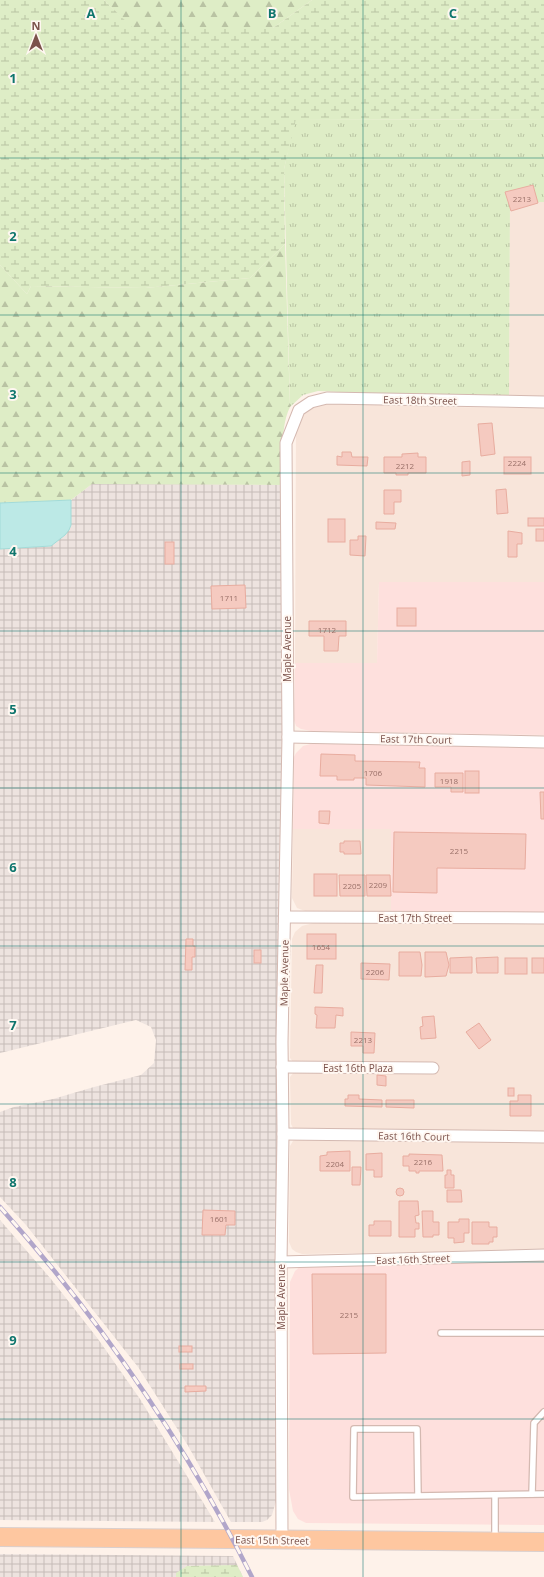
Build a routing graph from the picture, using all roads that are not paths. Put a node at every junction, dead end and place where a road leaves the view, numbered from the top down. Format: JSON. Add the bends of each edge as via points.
{"nodes":[{"id":1,"x":544,"y":402,"type":"edge"},
{"id":2,"x":299,"y":410,"type":"joint"},
{"id":3,"x":288,"y":737,"type":"junction"},
{"id":4,"x":544,"y":742,"type":"edge"},
{"id":5,"x":285,"y":917,"type":"junction"},
{"id":6,"x":544,"y":918,"type":"edge"},
{"id":7,"x":282,"y":1067,"type":"junction"},
{"id":8,"x":433,"y":1068,"type":"dead end"},
{"id":9,"x":283,"y":1134,"type":"junction"},
{"id":10,"x":544,"y":1137,"type":"edge"},
{"id":11,"x":544,"y":1255,"type":"edge"},
{"id":12,"x":281,"y":1262,"type":"junction"},
{"id":13,"x":441,"y":1333,"type":"dead end"},
{"id":14,"x":544,"y":1333,"type":"edge"},
{"id":15,"x":544,"y":1412,"type":"edge"},
{"id":16,"x":532,"y":1494,"type":"junction"},
{"id":17,"x":544,"y":1494,"type":"edge"},
{"id":18,"x":495,"y":1495,"type":"junction"},
{"id":19,"x":418,"y":1496,"type":"junction"},
{"id":20,"x":0,"y":1537,"type":"edge"},
{"id":21,"x":282,"y":1540,"type":"junction"},
{"id":22,"x":495,"y":1542,"type":"junction"},
{"id":23,"x":544,"y":1542,"type":"edge"}],
"edges":[{"from":1,"to":2,"type":"street","name":"East 18th Street","via":[[327,398],[311,402]]},
{"from":2,"to":3,"type":"street","name":"Maple Avenue","via":[[286,443]]},
{"from":3,"to":4,"type":"street","name":"East 17th Court"},
{"from":3,"to":5,"type":"street","name":"Maple Avenue"},
{"from":5,"to":6,"type":"street","name":"East 17th Street"},
{"from":5,"to":7,"type":"street","name":"Maple Avenue"},
{"from":7,"to":8,"type":"street","name":"East 16th Plaza"},
{"from":7,"to":9,"type":"street","name":"Maple Avenue"},
{"from":9,"to":10,"type":"street","name":"East 16th Court"},
{"from":9,"to":12,"type":"street","name":"Maple Avenue"},
{"from":11,"to":12,"type":"street","name":"East 16th Street"},
{"from":12,"to":21,"type":"street","name":"Maple Avenue"},
{"from":13,"to":14,"type":"lane"},
{"from":15,"to":16,"type":"lane","via":[[534,1423]]},
{"from":16,"to":17,"type":"lane"},
{"from":16,"to":18,"type":"lane"},
{"from":18,"to":19,"type":"lane"},
{"from":18,"to":22,"type":"lane"},
{"from":19,"to":19,"type":"lane","via":[[353,1496],[354,1429],[416,1429]]},
{"from":20,"to":21,"type":"main road","name":"East 15th Street"},
{"from":21,"to":22,"type":"main road","name":"East 15th Street"},
{"from":22,"to":23,"type":"main road","name":"East 15th Street"}]}
